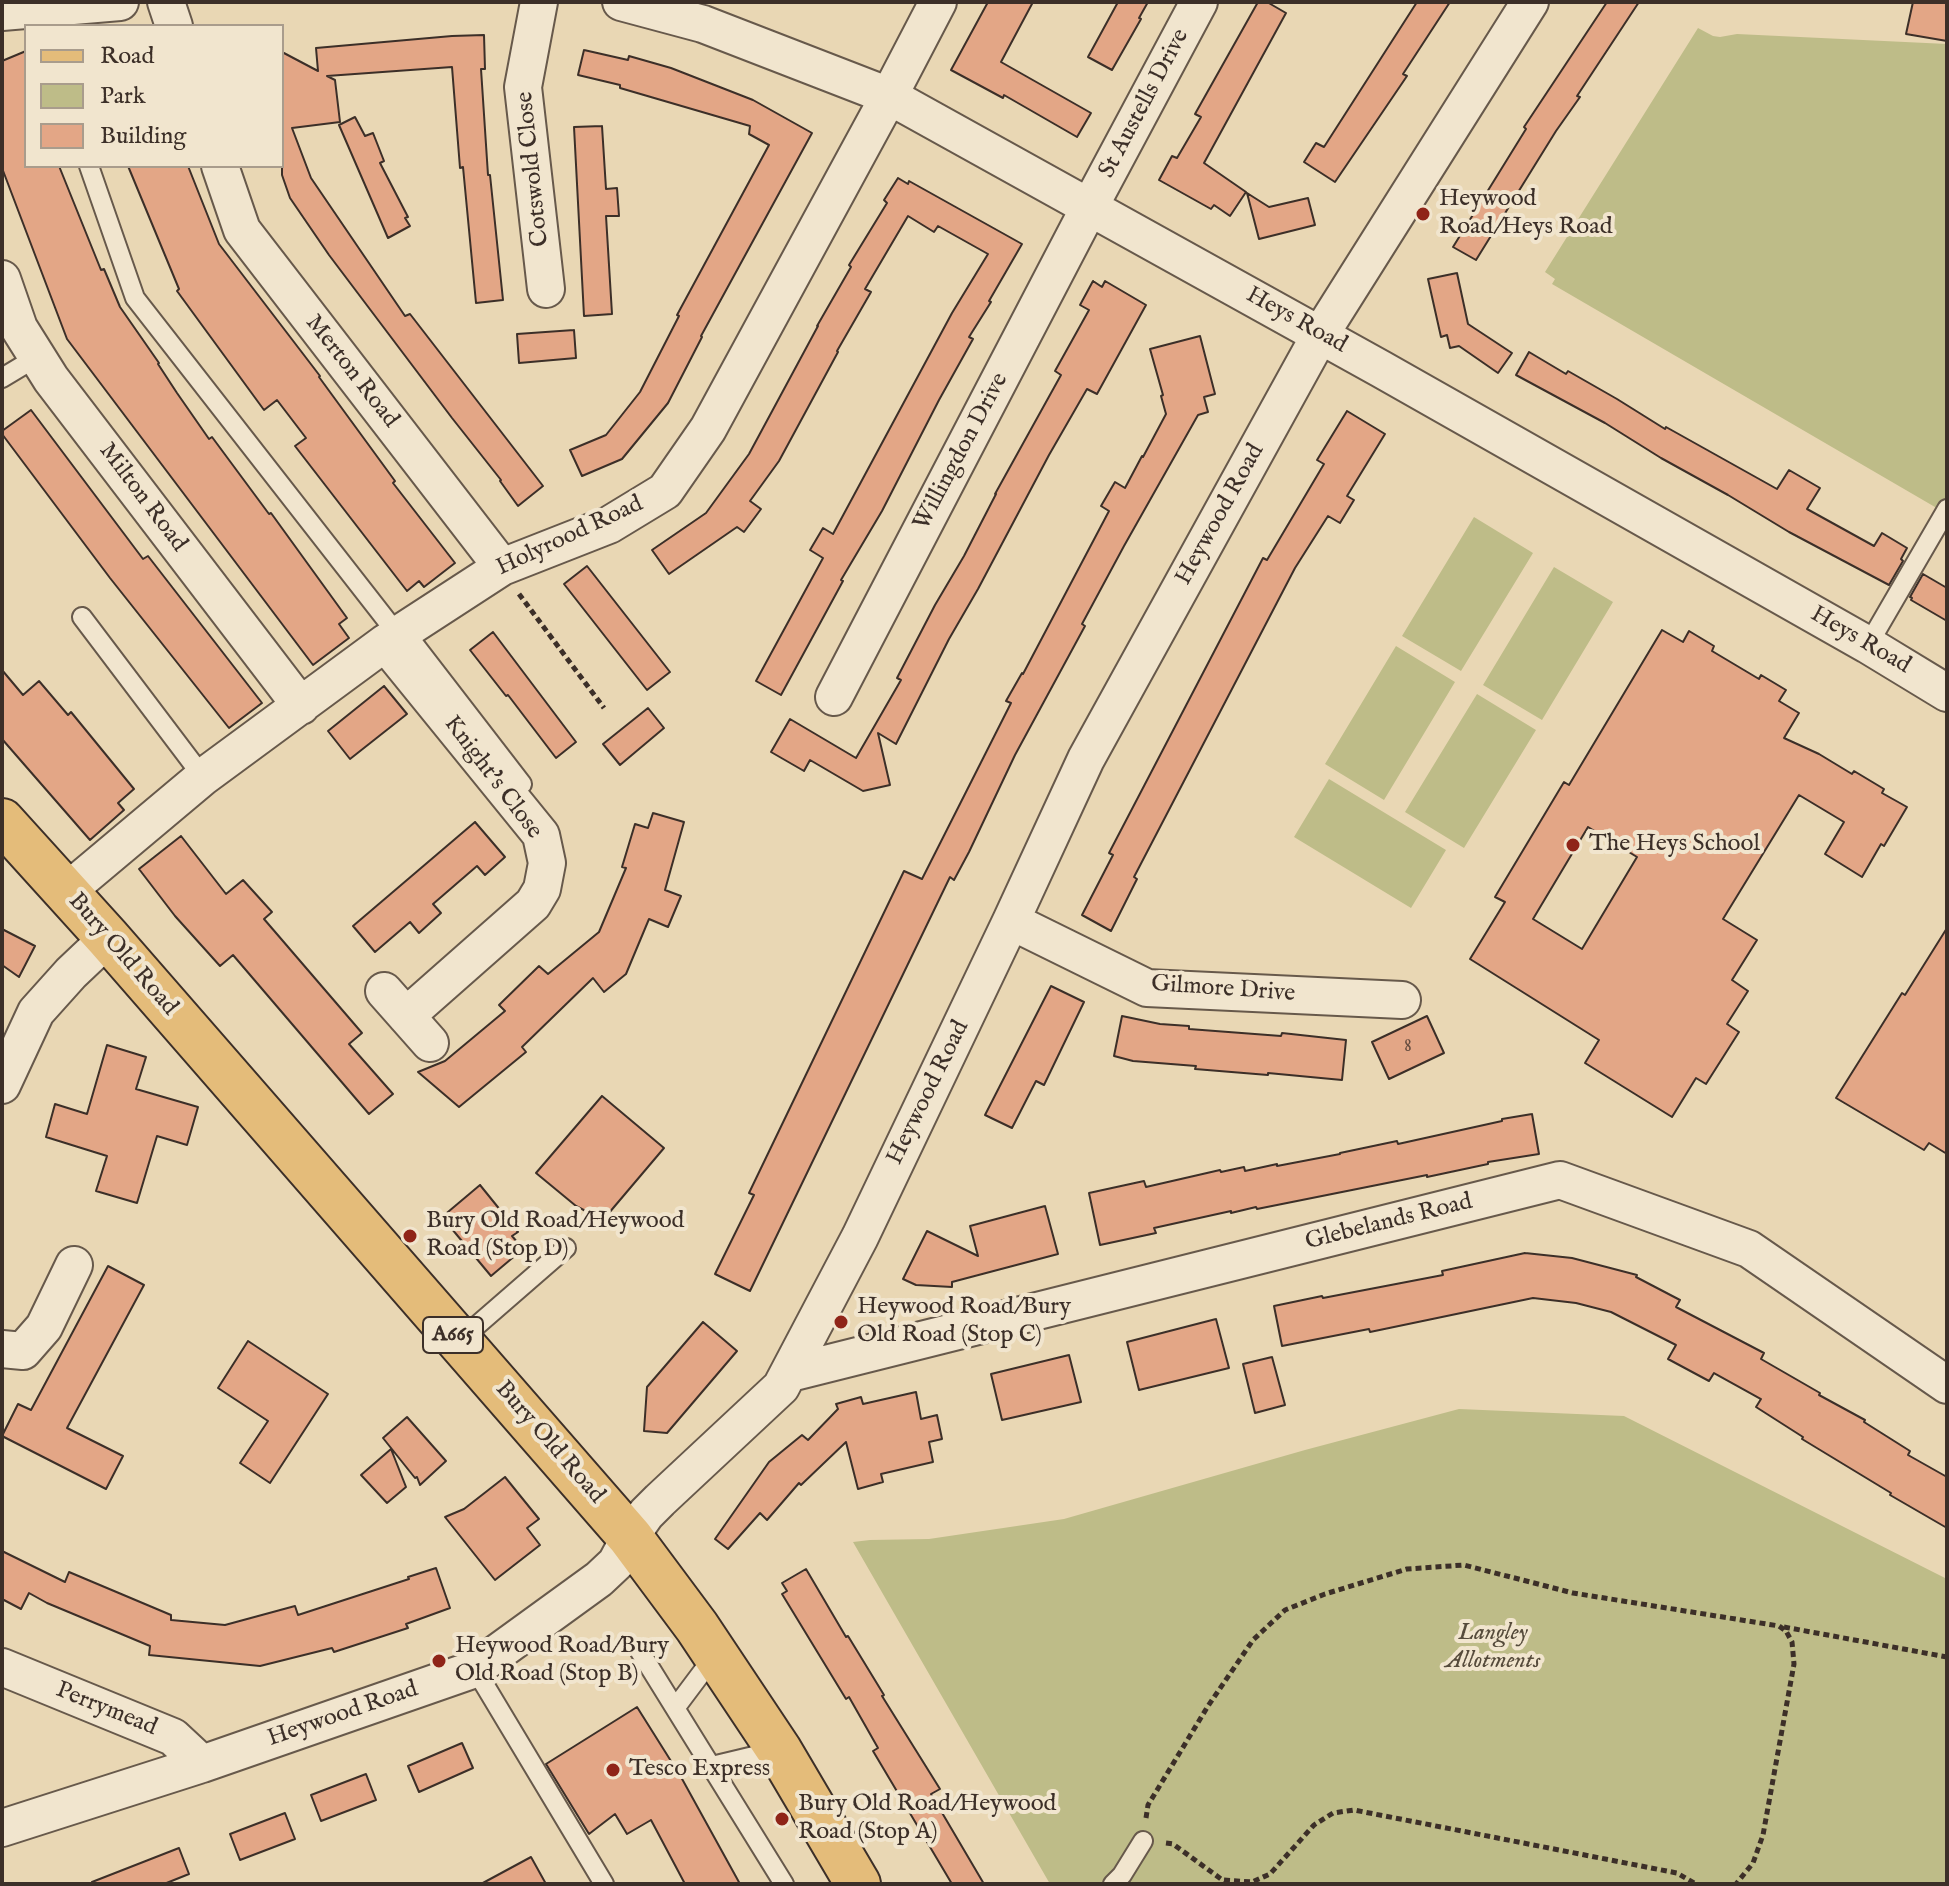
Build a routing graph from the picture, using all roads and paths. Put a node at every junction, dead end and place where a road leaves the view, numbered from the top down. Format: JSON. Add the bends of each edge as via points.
{"nodes":[{"id":1,"x":120,"y":2,"type":"edge"},
{"id":2,"x":166,"y":2,"type":"edge"},
{"id":3,"x":539,"y":2,"type":"edge"},
{"id":4,"x":621,"y":2,"type":"edge"},
{"id":5,"x":938,"y":2,"type":"edge"},
{"id":6,"x":1199,"y":2,"type":"edge"},
{"id":7,"x":1530,"y":2,"type":"edge"},
{"id":8,"x":27,"y":12,"type":"edge"},
{"id":9,"x":706,"y":13,"type":"edge"},
{"id":10,"x":173,"y":24,"type":"edge"},
{"id":11,"x":889,"y":96,"type":"junction"},
{"id":12,"x":90,"y":168,"type":"edge"},
{"id":13,"x":221,"y":168,"type":"edge"},
{"id":14,"x":1090,"y":206,"type":"junction"},
{"id":15,"x":546,"y":289,"type":"dead end"},
{"id":16,"x":4,"y":290,"type":"edge"},
{"id":17,"x":1320,"y":335,"type":"junction"},
{"id":18,"x":37,"y":357,"type":"junction"},
{"id":19,"x":2,"y":378,"type":"edge"},
{"id":20,"x":1947,"y":509,"type":"edge"},
{"id":21,"x":502,"y":567,"type":"junction"},
{"id":22,"x":82,"y":617,"type":"dead end"},
{"id":23,"x":396,"y":637,"type":"junction"},
{"id":24,"x":1868,"y":645,"type":"junction"},
{"id":25,"x":1947,"y":693,"type":"edge"},
{"id":26,"x":834,"y":697,"type":"dead end"},
{"id":27,"x":301,"y":706,"type":"junction"},
{"id":28,"x":604,"y":708,"type":"dead end"},
{"id":29,"x":203,"y":777,"type":"junction"},
{"id":30,"x":524,"y":786,"type":"dead end"},
{"id":31,"x":2,"y":821,"type":"edge"},
{"id":32,"x":66,"y":892,"type":"junction"},
{"id":33,"x":1011,"y":921,"type":"junction"},
{"id":34,"x":108,"y":938,"type":"junction"},
{"id":35,"x":1402,"y":1000,"type":"dead end"},
{"id":36,"x":13,"y":1033,"type":"edge"},
{"id":37,"x":430,"y":1043,"type":"dead end"},
{"id":38,"x":2,"y":1085,"type":"edge"},
{"id":39,"x":566,"y":1248,"type":"dead end"},
{"id":40,"x":74,"y":1265,"type":"dead end"},
{"id":41,"x":459,"y":1341,"type":"junction"},
{"id":42,"x":2,"y":1349,"type":"edge"},
{"id":43,"x":790,"y":1373,"type":"junction"},
{"id":44,"x":1947,"y":1385,"type":"edge"},
{"id":45,"x":630,"y":1537,"type":"junction"},
{"id":46,"x":1779,"y":1626,"type":"junction"},
{"id":47,"x":639,"y":1650,"type":"dead end"},
{"id":48,"x":715,"y":1655,"type":"junction"},
{"id":49,"x":1947,"y":1657,"type":"edge"},
{"id":50,"x":2,"y":1667,"type":"edge"},
{"id":51,"x":475,"y":1669,"type":"junction"},
{"id":52,"x":676,"y":1707,"type":"junction"},
{"id":53,"x":779,"y":1750,"type":"junction"},
{"id":54,"x":202,"y":1764,"type":"junction"},
{"id":55,"x":712,"y":1766,"type":"junction"},
{"id":56,"x":2,"y":1828,"type":"edge"},
{"id":57,"x":1143,"y":1841,"type":"junction"},
{"id":58,"x":1225,"y":1882,"type":"edge"},
{"id":59,"x":604,"y":1884,"type":"edge"},
{"id":60,"x":784,"y":1884,"type":"edge"},
{"id":61,"x":858,"y":1884,"type":"edge"},
{"id":62,"x":1113,"y":1884,"type":"edge"},
{"id":63,"x":1696,"y":1884,"type":"edge"},
{"id":64,"x":1736,"y":1884,"type":"edge"}],
"edges":[{"from":1,"to":8,"type":"street"},
{"from":2,"to":10,"type":"street"},
{"from":3,"to":15,"type":"street","name":"Cotswold Close","via":[[523,87]]},
{"from":4,"to":9,"type":"street","name":"Heys Road"},
{"from":5,"to":11,"type":"street","name":"Holyrood Road"},
{"from":6,"to":14,"type":"street","name":"St Austells Drive"},
{"from":7,"to":17,"type":"street","name":"Heywood Road"},
{"from":9,"to":11,"type":"street","name":"Heys Road"},
{"from":11,"to":14,"type":"street","name":"Heys Road"},
{"from":11,"to":21,"type":"street","name":"Holyrood Road","via":[[708,429],[665,491],[609,525]]},
{"from":12,"to":23,"type":"lane","via":[[135,298]]},
{"from":13,"to":21,"type":"street","name":"Merton Road","via":[[242,230]]},
{"from":14,"to":17,"type":"street","name":"Heys Road"},
{"from":14,"to":26,"type":"street","name":"Willingdon Drive"},
{"from":16,"to":18,"type":"street","name":"Milton Road"},
{"from":17,"to":24,"type":"street","name":"Heys Road"},
{"from":17,"to":33,"type":"street","name":"Heywood Road","via":[[1086,759]]},
{"from":18,"to":19,"type":"lane"},
{"from":18,"to":27,"type":"street","name":"Milton Road"},
{"from":20,"to":24,"type":"lane"},
{"from":21,"to":23,"type":"street","name":"Holyrood Road"},
{"from":21,"to":28,"type":"path"},
{"from":22,"to":29,"type":"lane"},
{"from":23,"to":27,"type":"street","name":"Holyrood Road"},
{"from":23,"to":30,"type":"lane"},
{"from":23,"to":37,"type":"street","name":"Knight's Close","via":[[541,835],[547,863],[533,904],[395,1004]]},
{"from":24,"to":25,"type":"street","name":"Heys Road"},
{"from":27,"to":29,"type":"street","name":"Holyrood Road"},
{"from":29,"to":32,"type":"street","name":"Holyrood Road"},
{"from":31,"to":32,"type":"main road","name":"Bury Old Road","number":"A665"},
{"from":32,"to":34,"type":"main road","name":"Bury Old Road","number":"A665"},
{"from":33,"to":35,"type":"street","name":"Gilmore Drive","via":[[1147,988]]},
{"from":33,"to":43,"type":"street","name":"Heywood Road"},
{"from":34,"to":36,"type":"street"},
{"from":34,"to":41,"type":"main road","name":"Bury Old Road","number":"A665"},
{"from":36,"to":38,"type":"street"},
{"from":39,"to":41,"type":"lane"},
{"from":40,"to":42,"type":"street","via":[[44,1327],[23,1351]]},
{"from":41,"to":45,"type":"main road","name":"Bury Old Road","number":"A665"},
{"from":43,"to":44,"type":"street","name":"Glebelands Road","via":[[1560,1180],[1749,1249]]},
{"from":43,"to":45,"type":"street","name":"Heywood Road","via":[[646,1514]]},
{"from":45,"to":48,"type":"main road","name":"Bury Old Road","number":"A665"},
{"from":45,"to":51,"type":"street","name":"Heywood Road","via":[[616,1563],[599,1579]]},
{"from":46,"to":49,"type":"path"},
{"from":46,"to":57,"type":"path","via":[[1573,1593],[1464,1565],[1407,1569],[1325,1594],[1285,1610],[1253,1640],[1148,1805]]},
{"from":46,"to":64,"type":"path","via":[[1792,1642],[1794,1664],[1763,1835],[1753,1863]]},
{"from":47,"to":52,"type":"lane"},
{"from":48,"to":52,"type":"lane"},
{"from":48,"to":53,"type":"main road","name":"Bury Old Road","number":"A665"},
{"from":50,"to":54,"type":"street","name":"Perrymead","via":[[173,1737]]},
{"from":51,"to":54,"type":"street","name":"Heywood Road"},
{"from":51,"to":59,"type":"lane"},
{"from":52,"to":55,"type":"lane"},
{"from":53,"to":55,"type":"lane"},
{"from":53,"to":61,"type":"main road","name":"Bury Old Road","number":"A665"},
{"from":54,"to":56,"type":"street","name":"Heywood Road"},
{"from":55,"to":60,"type":"lane"},
{"from":57,"to":58,"type":"path","via":[[1173,1844]]},
{"from":57,"to":62,"type":"lane"},
{"from":58,"to":63,"type":"path","via":[[1252,1882],[1270,1874],[1314,1825],[1333,1813],[1354,1810],[1677,1873]]}]}
